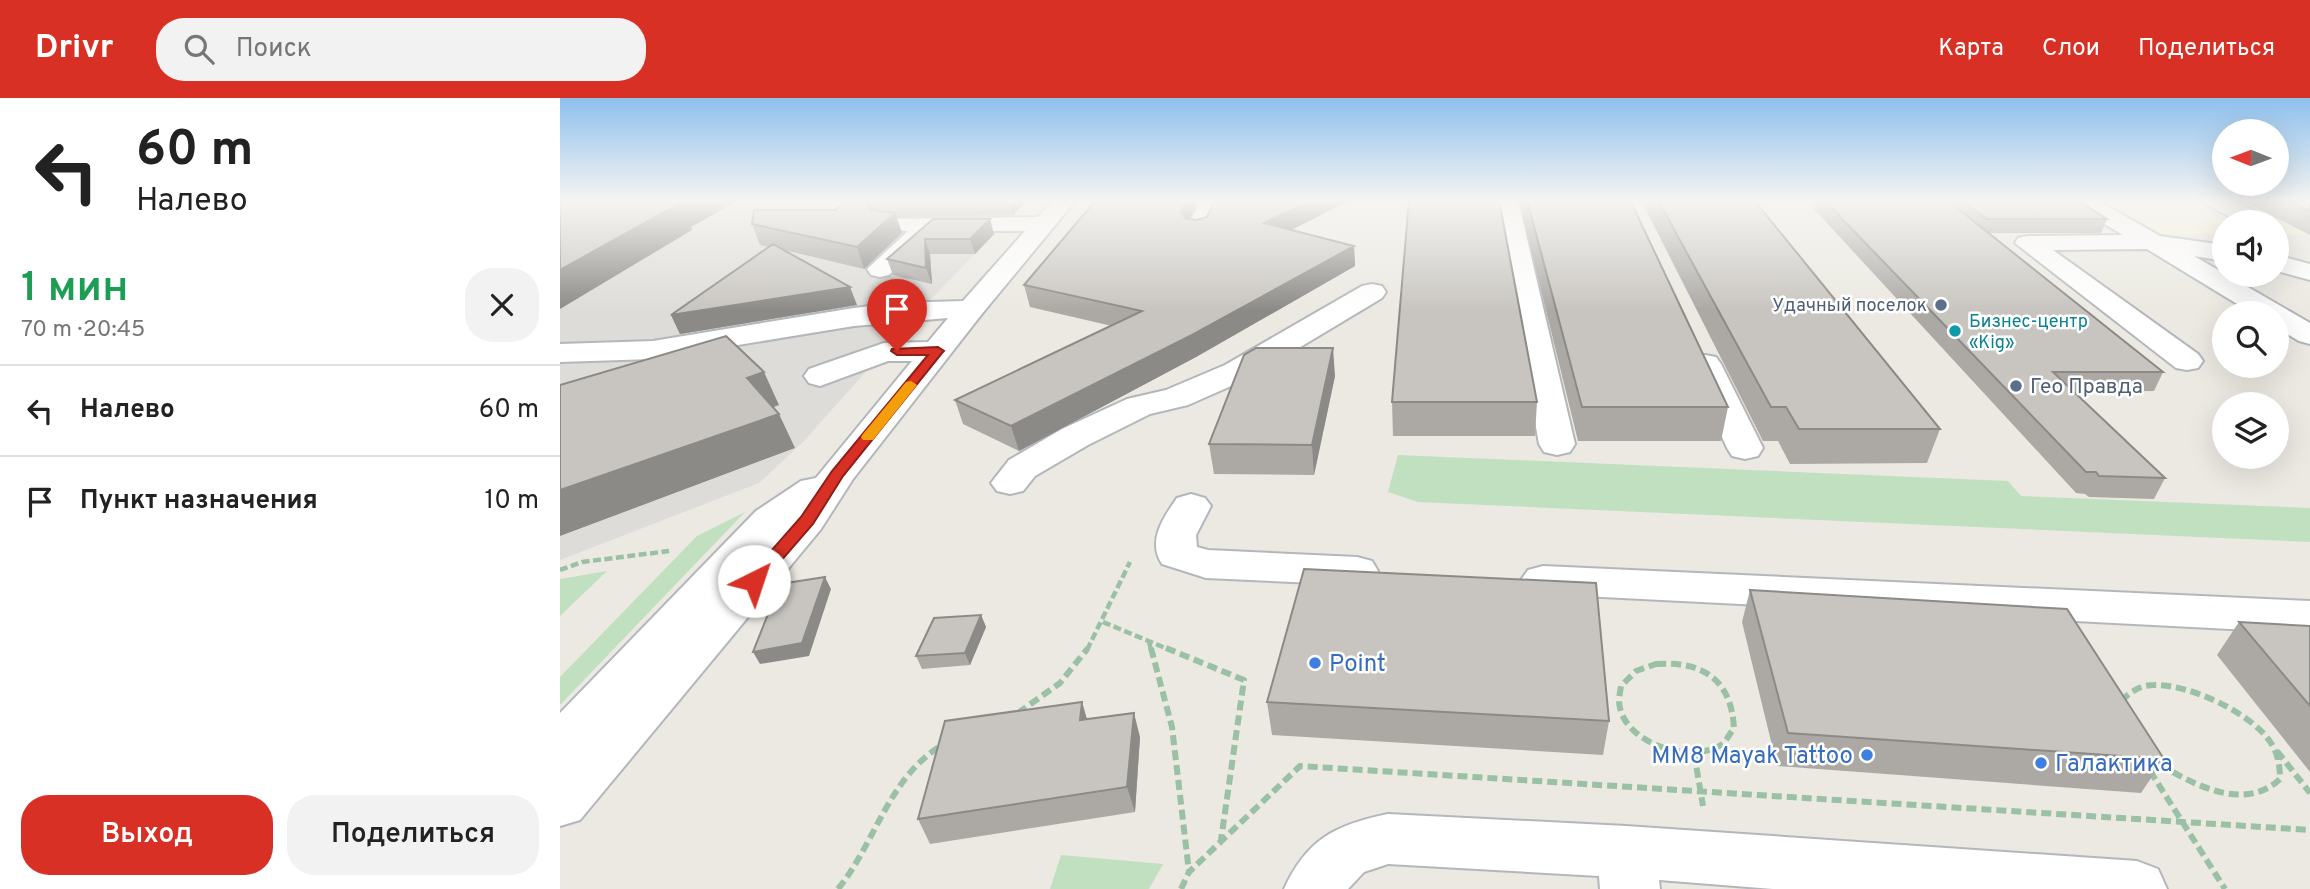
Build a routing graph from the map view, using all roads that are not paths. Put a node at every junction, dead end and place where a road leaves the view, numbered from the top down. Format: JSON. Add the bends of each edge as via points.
{"nodes":[{"id":1,"x":916,"y":237,"type":"edge"},
{"id":2,"x":1032,"y":237,"type":"edge"},
{"id":3,"x":1515,"y":237,"type":"edge"},
{"id":4,"x":2124,"y":237,"type":"edge"},
{"id":5,"x":2141,"y":237,"type":"edge"},
{"id":6,"x":2144,"y":237,"type":"edge"},
{"id":7,"x":2212,"y":251,"type":"edge"},
{"id":8,"x":2289,"y":266,"type":"edge"},
{"id":9,"x":880,"y":269,"type":"dead end"},
{"id":10,"x":2310,"y":272,"type":"edge"},
{"id":11,"x":1371,"y":292,"type":"dead end"},
{"id":12,"x":2251,"y":301,"type":"edge"},
{"id":13,"x":971,"y":309,"type":"junction"},
{"id":14,"x":2289,"y":323,"type":"edge"},
{"id":15,"x":2310,"y":335,"type":"edge"},
{"id":16,"x":1692,"y":336,"type":"edge"},
{"id":17,"x":938,"y":351,"type":"junction"},
{"id":18,"x":560,"y":354,"type":"edge"},
{"id":19,"x":2187,"y":361,"type":"dead end"},
{"id":20,"x":820,"y":376,"type":"dead end"},
{"id":21,"x":1557,"y":444,"type":"dead end"},
{"id":22,"x":1745,"y":447,"type":"dead end"},
{"id":23,"x":837,"y":474,"type":"junction"},
{"id":24,"x":1010,"y":483,"type":"dead end"},
{"id":25,"x":1191,"y":506,"type":"dead end"},
{"id":26,"x":1389,"y":573,"type":"edge"},
{"id":27,"x":1511,"y":579,"type":"edge"},
{"id":28,"x":2310,"y":617,"type":"edge"},
{"id":29,"x":560,"y":747,"type":"edge"},
{"id":30,"x":560,"y":803,"type":"edge"},
{"id":31,"x":1628,"y":871,"type":"edge"},
{"id":32,"x":1975,"y":883,"type":"edge"},
{"id":33,"x":1314,"y":889,"type":"edge"},
{"id":34,"x":2137,"y":889,"type":"edge"}],
"edges":[{"from":1,"to":9,"type":"street"},
{"from":2,"to":13,"type":"street"},
{"from":3,"to":21,"type":"street"},
{"from":4,"to":19,"type":"street","via":[[2027,243]]},
{"from":5,"to":12,"type":"street"},
{"from":6,"to":7,"type":"street"},
{"from":8,"to":10,"type":"street"},
{"from":11,"to":24,"type":"street","via":[[1236,372],[1176,398],[1139,406],[1074,437],[1022,468]]},
{"from":13,"to":17,"type":"street"},
{"from":13,"to":18,"type":"street","via":[[854,317],[653,350]]},
{"from":14,"to":15,"type":"street"},
{"from":16,"to":22,"type":"street"},
{"from":17,"to":20,"type":"street","via":[[884,352]]},
{"from":17,"to":23,"type":"street"},
{"from":23,"to":29,"type":"street","via":[[770,520]]},
{"from":23,"to":30,"type":"street","via":[[807,520]]},
{"from":25,"to":26,"type":"street","via":[[1176,535],[1177,555],[1206,564]]},
{"from":27,"to":28,"type":"street"},
{"from":31,"to":32,"type":"street","via":[[1712,859]]},
{"from":31,"to":33,"type":"street","via":[[1388,839],[1357,845],[1330,864]]},
{"from":32,"to":34,"type":"street"}]}
